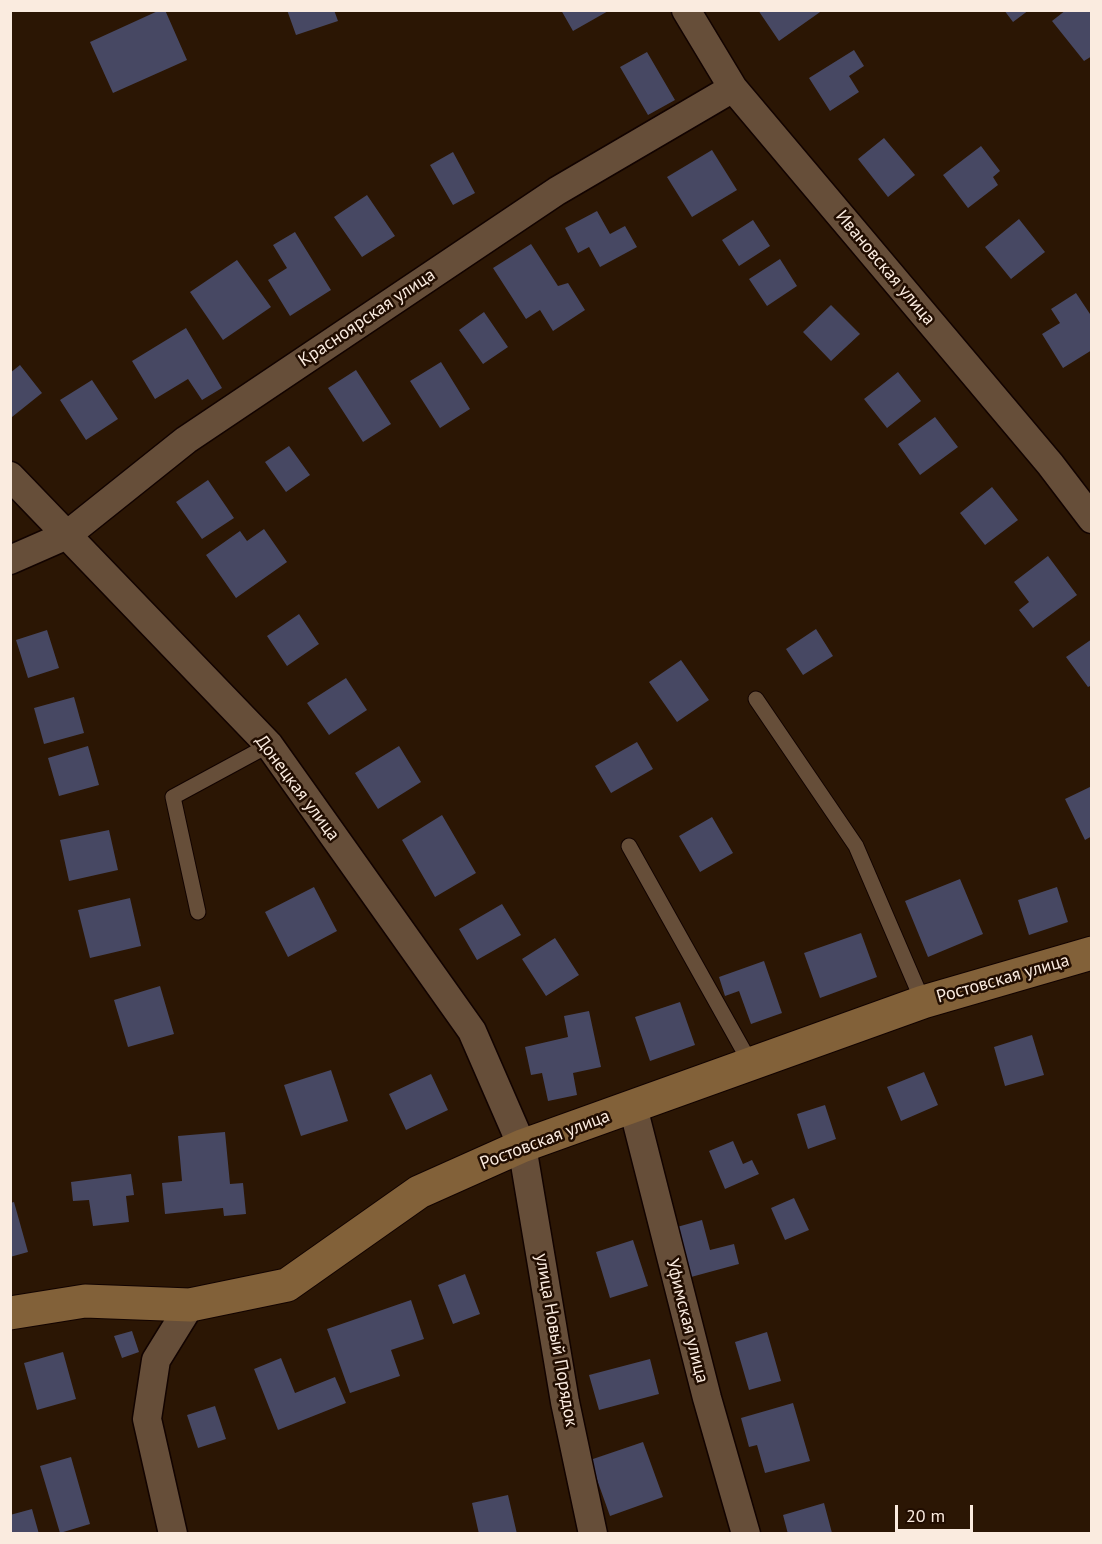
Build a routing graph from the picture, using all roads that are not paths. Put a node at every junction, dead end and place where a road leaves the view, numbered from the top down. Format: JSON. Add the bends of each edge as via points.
{"nodes":[{"id":1,"x":687,"y":10,"type":"edge"},
{"id":2,"x":733,"y":88,"type":"junction"},
{"id":3,"x":10,"y":476,"type":"edge"},
{"id":4,"x":1092,"y":519,"type":"edge"},
{"id":5,"x":67,"y":535,"type":"junction"},
{"id":6,"x":10,"y":560,"type":"edge"},
{"id":7,"x":756,"y":699,"type":"dead end"},
{"id":8,"x":269,"y":745,"type":"junction"},
{"id":9,"x":629,"y":846,"type":"dead end"},
{"id":10,"x":198,"y":912,"type":"dead end"},
{"id":11,"x":1092,"y":953,"type":"edge"},
{"id":12,"x":922,"y":1002,"type":"junction"},
{"id":13,"x":751,"y":1064,"type":"junction"},
{"id":14,"x":633,"y":1107,"type":"junction"},
{"id":15,"x":522,"y":1146,"type":"junction"},
{"id":16,"x":190,"y":1305,"type":"junction"},
{"id":17,"x":10,"y":1313,"type":"edge"},
{"id":18,"x":173,"y":1533,"type":"edge"},
{"id":19,"x":593,"y":1533,"type":"edge"},
{"id":20,"x":746,"y":1533,"type":"edge"}],
"edges":[{"from":1,"to":2,"type":"street","name":"Ивановская улица"},
{"from":2,"to":4,"type":"street","name":"Ивановская улица"},
{"from":2,"to":5,"type":"street","name":"Красноярская улица","via":[[557,191],[195,434]]},
{"from":3,"to":5,"type":"street","name":"Донецкая улица"},
{"from":5,"to":6,"type":"street","name":"Красноярская улица"},
{"from":5,"to":8,"type":"street","name":"Донецкая улица"},
{"from":7,"to":12,"type":"lane","via":[[856,846]]},
{"from":8,"to":10,"type":"lane","via":[[173,797]]},
{"from":8,"to":15,"type":"street","name":"Донецкая улица","via":[[472,1031]]},
{"from":9,"to":13,"type":"lane"},
{"from":11,"to":12,"type":"street","name":"Ростовская улица"},
{"from":12,"to":13,"type":"street","name":"Ростовская улица"},
{"from":13,"to":14,"type":"street","name":"Ростовская улица"},
{"from":14,"to":15,"type":"street","name":"Ростовская улица"},
{"from":14,"to":20,"type":"street","name":"Уфимская улица","via":[[707,1398]]},
{"from":15,"to":16,"type":"street","name":"Ростовская улица","via":[[419,1192],[287,1285]]},
{"from":15,"to":19,"type":"street","name":"улица Новый Порядок","via":[[565,1402]]},
{"from":16,"to":17,"type":"street","name":"Ростовская улица","via":[[85,1302]]},
{"from":16,"to":18,"type":"street","via":[[156,1360],[147,1419]]}]}
